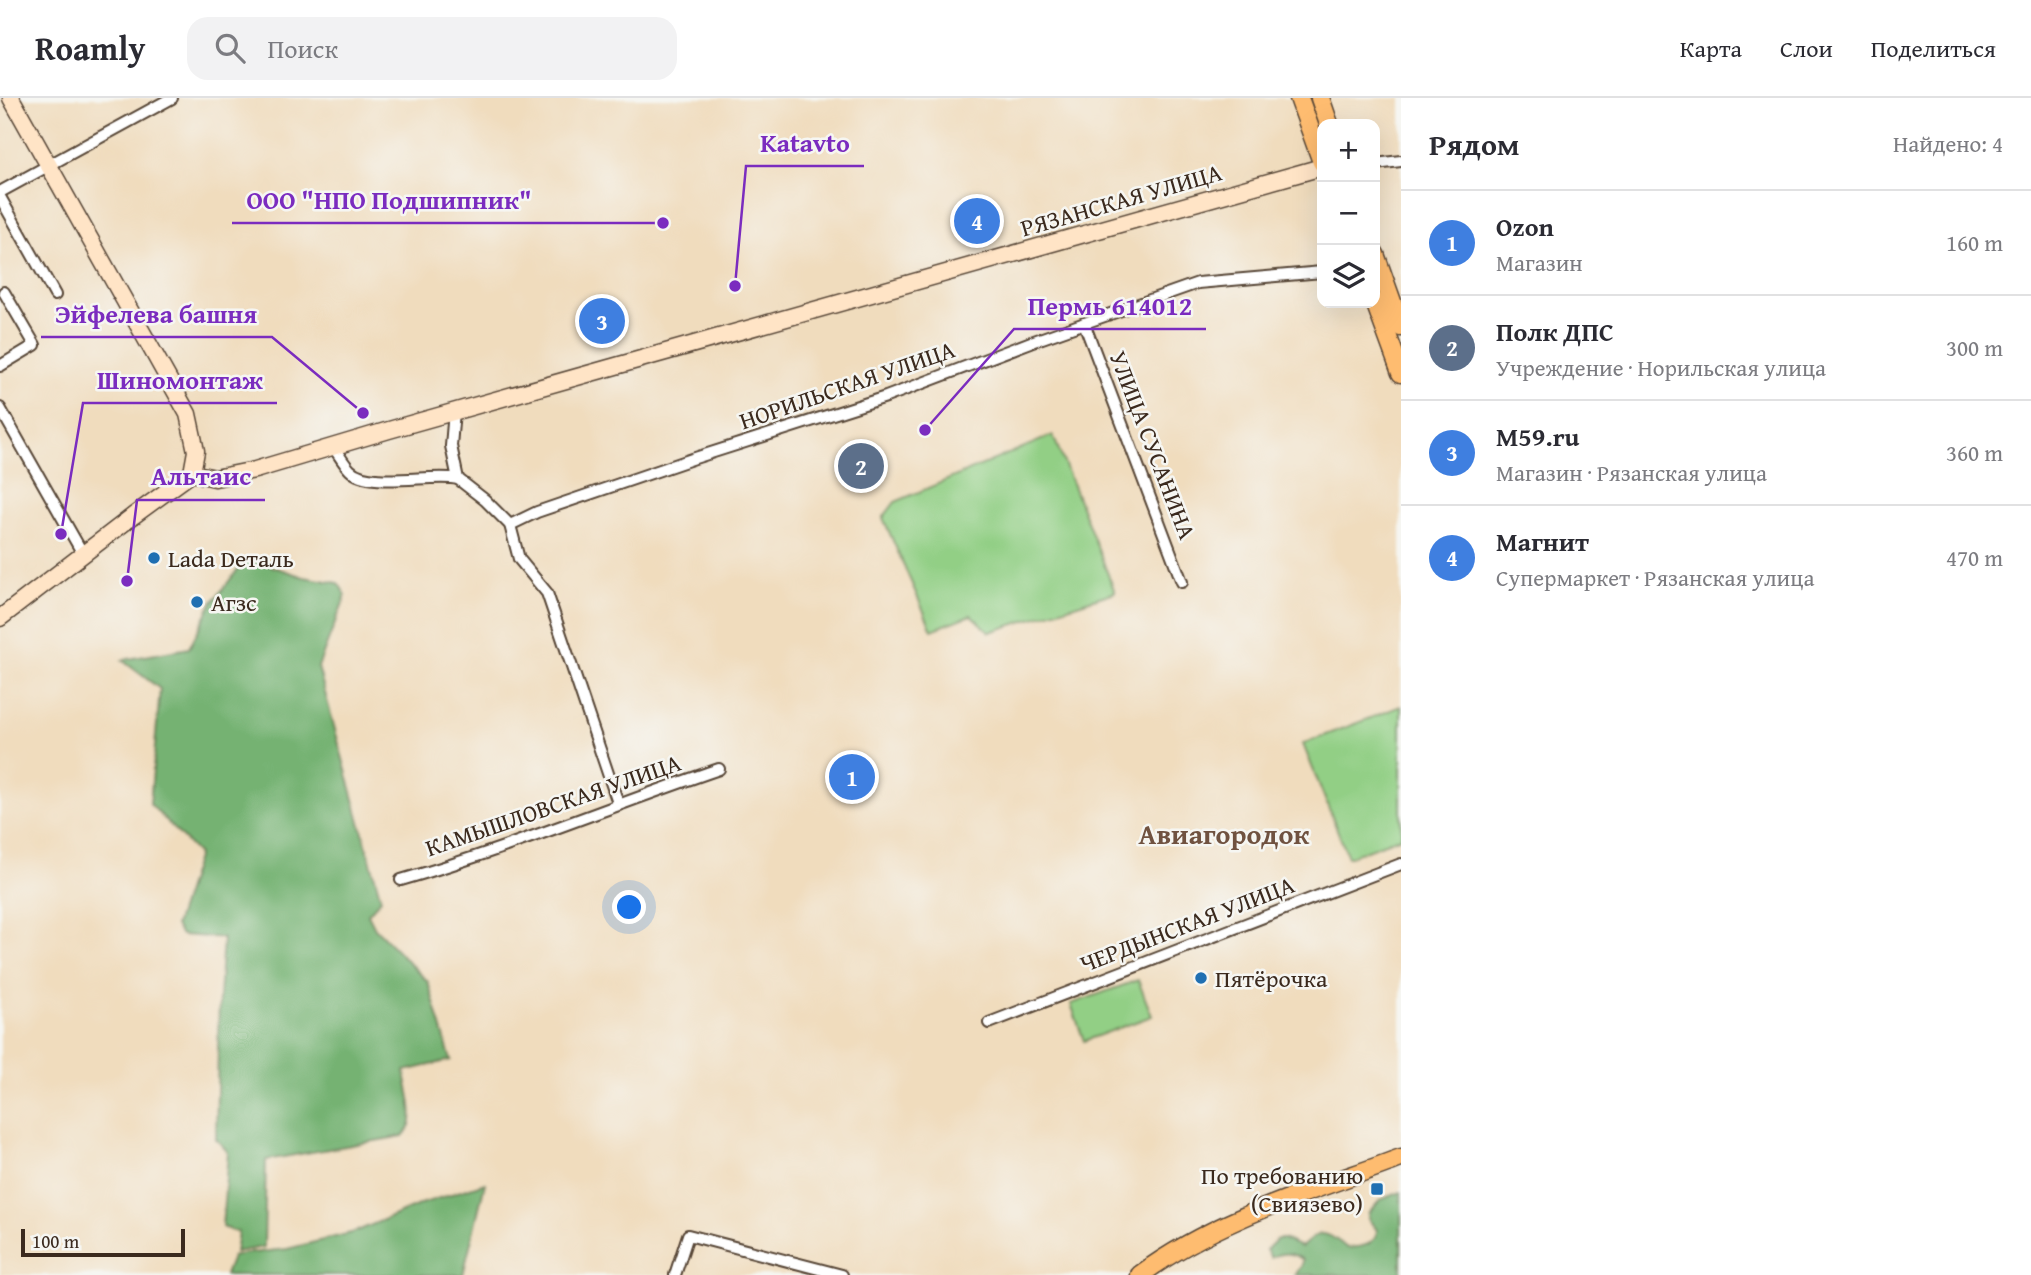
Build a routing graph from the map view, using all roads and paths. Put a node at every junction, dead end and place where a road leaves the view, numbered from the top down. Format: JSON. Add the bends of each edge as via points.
{"nodes":[{"id":1,"x":11,"y":98,"type":"edge"},
{"id":2,"x":172,"y":98,"type":"edge"},
{"id":3,"x":1299,"y":98,"type":"edge"},
{"id":4,"x":1320,"y":98,"type":"edge"},
{"id":5,"x":1327,"y":119,"type":"edge"},
{"id":6,"x":1317,"y":150,"type":"edge"},
{"id":7,"x":1401,"y":161,"type":"edge"},
{"id":8,"x":1380,"y":163,"type":"edge"},
{"id":9,"x":49,"y":165,"type":"junction"},
{"id":10,"x":1317,"y":165,"type":"edge"},
{"id":11,"x":0,"y":194,"type":"edge"},
{"id":12,"x":1380,"y":268,"type":"edge"},
{"id":13,"x":1317,"y":272,"type":"edge"},
{"id":14,"x":4,"y":292,"type":"dead end"},
{"id":15,"x":55,"y":295,"type":"dead end"},
{"id":16,"x":1377,"y":308,"type":"edge"},
{"id":17,"x":1084,"y":323,"type":"junction"},
{"id":18,"x":1401,"y":327,"type":"edge"},
{"id":19,"x":0,"y":366,"type":"edge"},
{"id":20,"x":1401,"y":373,"type":"edge"},
{"id":21,"x":0,"y":408,"type":"edge"},
{"id":22,"x":454,"y":411,"type":"junction"},
{"id":23,"x":334,"y":448,"type":"junction"},
{"id":24,"x":192,"y":473,"type":"junction"},
{"id":25,"x":458,"y":480,"type":"junction"},
{"id":26,"x":510,"y":525,"type":"junction"},
{"id":27,"x":83,"y":554,"type":"junction"},
{"id":28,"x":1182,"y":582,"type":"dead end"},
{"id":29,"x":0,"y":618,"type":"edge"},
{"id":30,"x":719,"y":769,"type":"dead end"},
{"id":31,"x":618,"y":803,"type":"junction"},
{"id":32,"x":1401,"y":864,"type":"edge"},
{"id":33,"x":401,"y":880,"type":"dead end"},
{"id":34,"x":989,"y":1023,"type":"dead end"},
{"id":35,"x":1401,"y":1158,"type":"edge"},
{"id":36,"x":675,"y":1275,"type":"edge"},
{"id":37,"x":842,"y":1275,"type":"edge"},
{"id":38,"x":1140,"y":1275,"type":"edge"}],
"edges":[{"from":1,"to":9,"type":"street"},
{"from":2,"to":9,"type":"street"},
{"from":3,"to":6,"type":"main road"},
{"from":4,"to":5,"type":"main road"},
{"from":7,"to":8,"type":"street"},
{"from":9,"to":11,"type":"street"},
{"from":9,"to":24,"type":"street","via":[[188,414],[196,451]]},
{"from":10,"to":22,"type":"street","name":"РЯЗАНСКАЯ УЛИЦА"},
{"from":11,"to":15,"type":"street"},
{"from":12,"to":18,"type":"main road"},
{"from":13,"to":17,"type":"street","name":"НОРИЛЬСКАЯ УЛИЦА","via":[[1198,284]]},
{"from":14,"to":19,"type":"street","via":[[35,345]]},
{"from":16,"to":20,"type":"main road"},
{"from":17,"to":26,"type":"street","name":"НОРИЛЬСКАЯ УЛИЦА","via":[[886,397],[669,467]]},
{"from":17,"to":28,"type":"street","name":"УЛИЦА СУСАНИНА"},
{"from":21,"to":27,"type":"street"},
{"from":22,"to":23,"type":"street","name":"РЯЗАНСКАЯ УЛИЦА"},
{"from":22,"to":25,"type":"street","via":[[451,446]]},
{"from":23,"to":24,"type":"street","name":"РЯЗАНСКАЯ УЛИЦА","via":[[215,478]]},
{"from":23,"to":25,"type":"street","via":[[352,472],[376,478]]},
{"from":24,"to":27,"type":"street"},
{"from":25,"to":26,"type":"street"},
{"from":26,"to":31,"type":"street","via":[[519,559],[547,593]]},
{"from":27,"to":29,"type":"street"},
{"from":30,"to":31,"type":"street","name":"КАМЫШЛОВСКАЯ УЛИЦА"},
{"from":31,"to":33,"type":"street","name":"КАМЫШЛОВСКАЯ УЛИЦА"},
{"from":32,"to":34,"type":"street","name":"ЧЕРДЫНСКАЯ УЛИЦА"},
{"from":35,"to":38,"type":"main road","via":[[1226,1224]]},
{"from":36,"to":37,"type":"street","via":[[688,1235]]}]}
